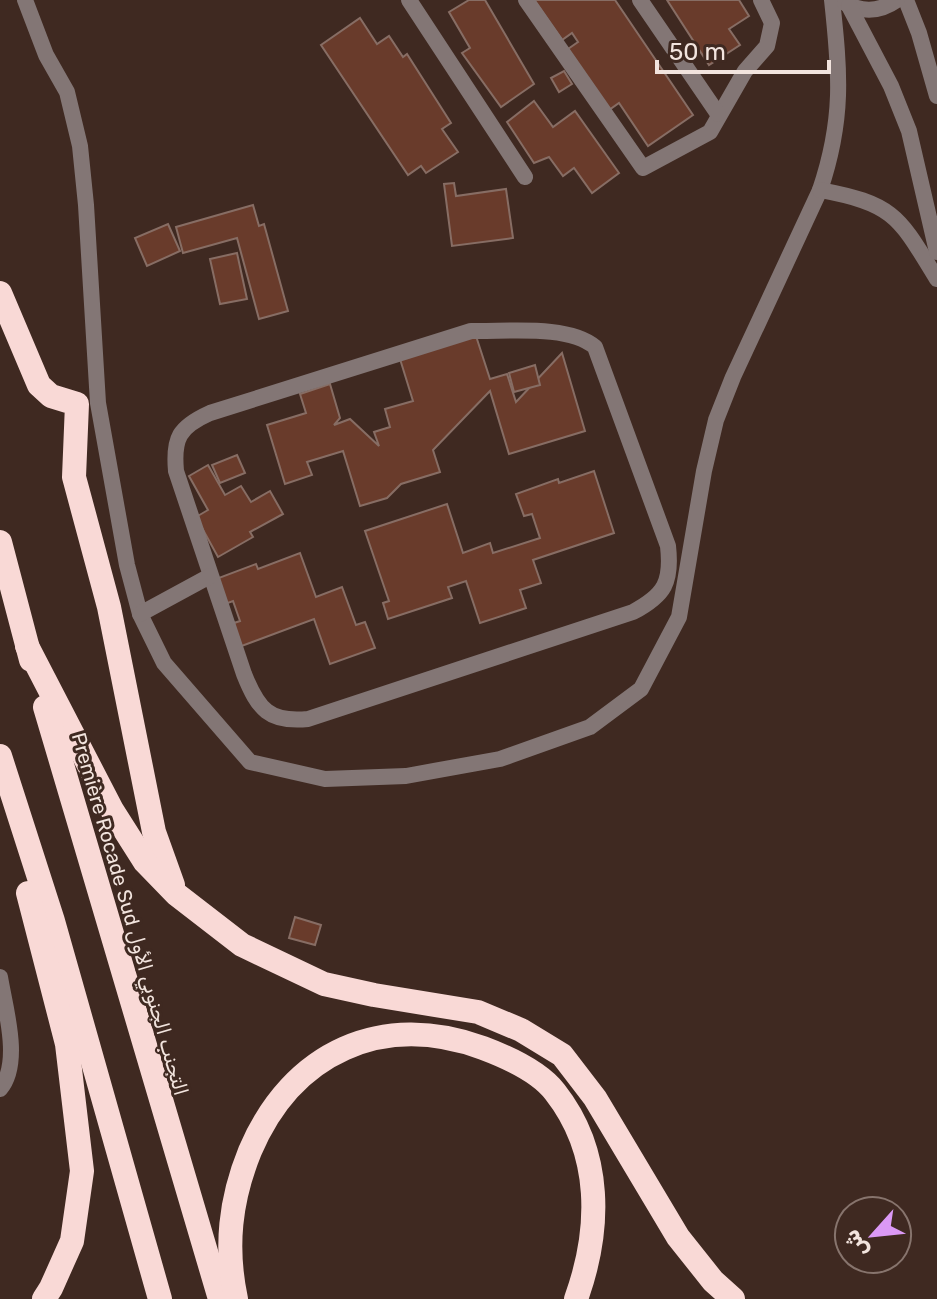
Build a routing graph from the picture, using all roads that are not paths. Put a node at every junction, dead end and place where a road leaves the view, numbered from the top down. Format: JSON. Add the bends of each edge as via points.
{"nodes":[{"id":1,"x":25,"y":0,"type":"edge"},
{"id":2,"x":409,"y":0,"type":"edge"},
{"id":3,"x":526,"y":0,"type":"edge"},
{"id":4,"x":640,"y":0,"type":"edge"},
{"id":5,"x":761,"y":0,"type":"edge"},
{"id":6,"x":832,"y":0,"type":"edge"},
{"id":7,"x":897,"y":0,"type":"edge"},
{"id":8,"x":906,"y":0,"type":"edge"},
{"id":9,"x":845,"y":3,"type":"edge"},
{"id":10,"x":937,"y":96,"type":"edge"},
{"id":11,"x":718,"y":114,"type":"junction"},
{"id":12,"x":525,"y":177,"type":"dead end"},
{"id":13,"x":820,"y":190,"type":"junction"},
{"id":14,"x":937,"y":252,"type":"edge"},
{"id":15,"x":937,"y":279,"type":"edge"},
{"id":16,"x":0,"y":293,"type":"edge"},
{"id":17,"x":88,"y":403,"type":"junction"},
{"id":18,"x":0,"y":542,"type":"edge"},
{"id":19,"x":210,"y":576,"type":"junction"},
{"id":20,"x":140,"y":614,"type":"junction"},
{"id":21,"x":27,"y":646,"type":"junction"},
{"id":22,"x":0,"y":756,"type":"edge"},
{"id":23,"x":0,"y":782,"type":"edge"},
{"id":24,"x":176,"y":894,"type":"junction"},
{"id":25,"x":0,"y":977,"type":"edge"},
{"id":26,"x":0,"y":1089,"type":"edge"},
{"id":27,"x":44,"y":1299,"type":"edge"},
{"id":28,"x":160,"y":1299,"type":"edge"},
{"id":29,"x":220,"y":1299,"type":"edge"},
{"id":30,"x":236,"y":1299,"type":"edge"},
{"id":31,"x":576,"y":1299,"type":"edge"},
{"id":32,"x":733,"y":1299,"type":"edge"}],
"edges":[{"from":1,"to":17,"type":"street","via":[[67,92],[80,146],[86,205]]},
{"from":2,"to":12,"type":"street"},
{"from":3,"to":11,"type":"street","via":[[643,168],[710,132]]},
{"from":4,"to":11,"type":"street"},
{"from":5,"to":11,"type":"street","via":[[772,23],[767,46]]},
{"from":6,"to":13,"type":"street","via":[[840,90],[835,136]]},
{"from":7,"to":9,"type":"street","via":[[872,10]]},
{"from":8,"to":10,"type":"street"},
{"from":9,"to":14,"type":"street","via":[[891,86],[909,131]]},
{"from":13,"to":15,"type":"street","via":[[855,196],[884,209],[907,231]]},
{"from":13,"to":20,"type":"street","via":[[716,420],[679,617],[641,689],[590,727],[500,759],[406,776],[325,779],[250,762],[164,663]]},
{"from":16,"to":17,"type":"highway","via":[[42,389],[51,396]]},
{"from":17,"to":20,"type":"street"},
{"from":17,"to":24,"type":"highway","via":[[74,477],[109,607],[154,832]]},
{"from":18,"to":21,"type":"highway","name":"Première Rocade Sud التجنب الجنوبي الأول"},
{"from":19,"to":19,"type":"street","via":[[253,697],[270,715],[287,721],[308,719],[633,612],[653,602],[671,569],[668,546],[595,347],[561,333],[471,331],[191,422],[174,451],[176,471]]},
{"from":19,"to":20,"type":"street"},
{"from":21,"to":24,"type":"highway","via":[[112,810],[145,862]]},
{"from":21,"to":29,"type":"highway","name":"Première Rocade Sud التجنب الجنوبي الأول"},
{"from":22,"to":28,"type":"highway","via":[[53,921]]},
{"from":23,"to":27,"type":"highway","via":[[67,1044],[82,1171],[72,1241]]},
{"from":24,"to":32,"type":"highway","via":[[242,945],[324,984],[478,1012],[562,1055],[595,1098],[678,1237]]},
{"from":25,"to":26,"type":"street","via":[[12,1059]]},
{"from":30,"to":31,"type":"highway","via":[[229,1234],[232,1205],[258,1133],[278,1101],[301,1074],[328,1055],[361,1042],[424,1035],[457,1039],[524,1067],[554,1090],[576,1128],[594,1187],[588,1266]]}]}
